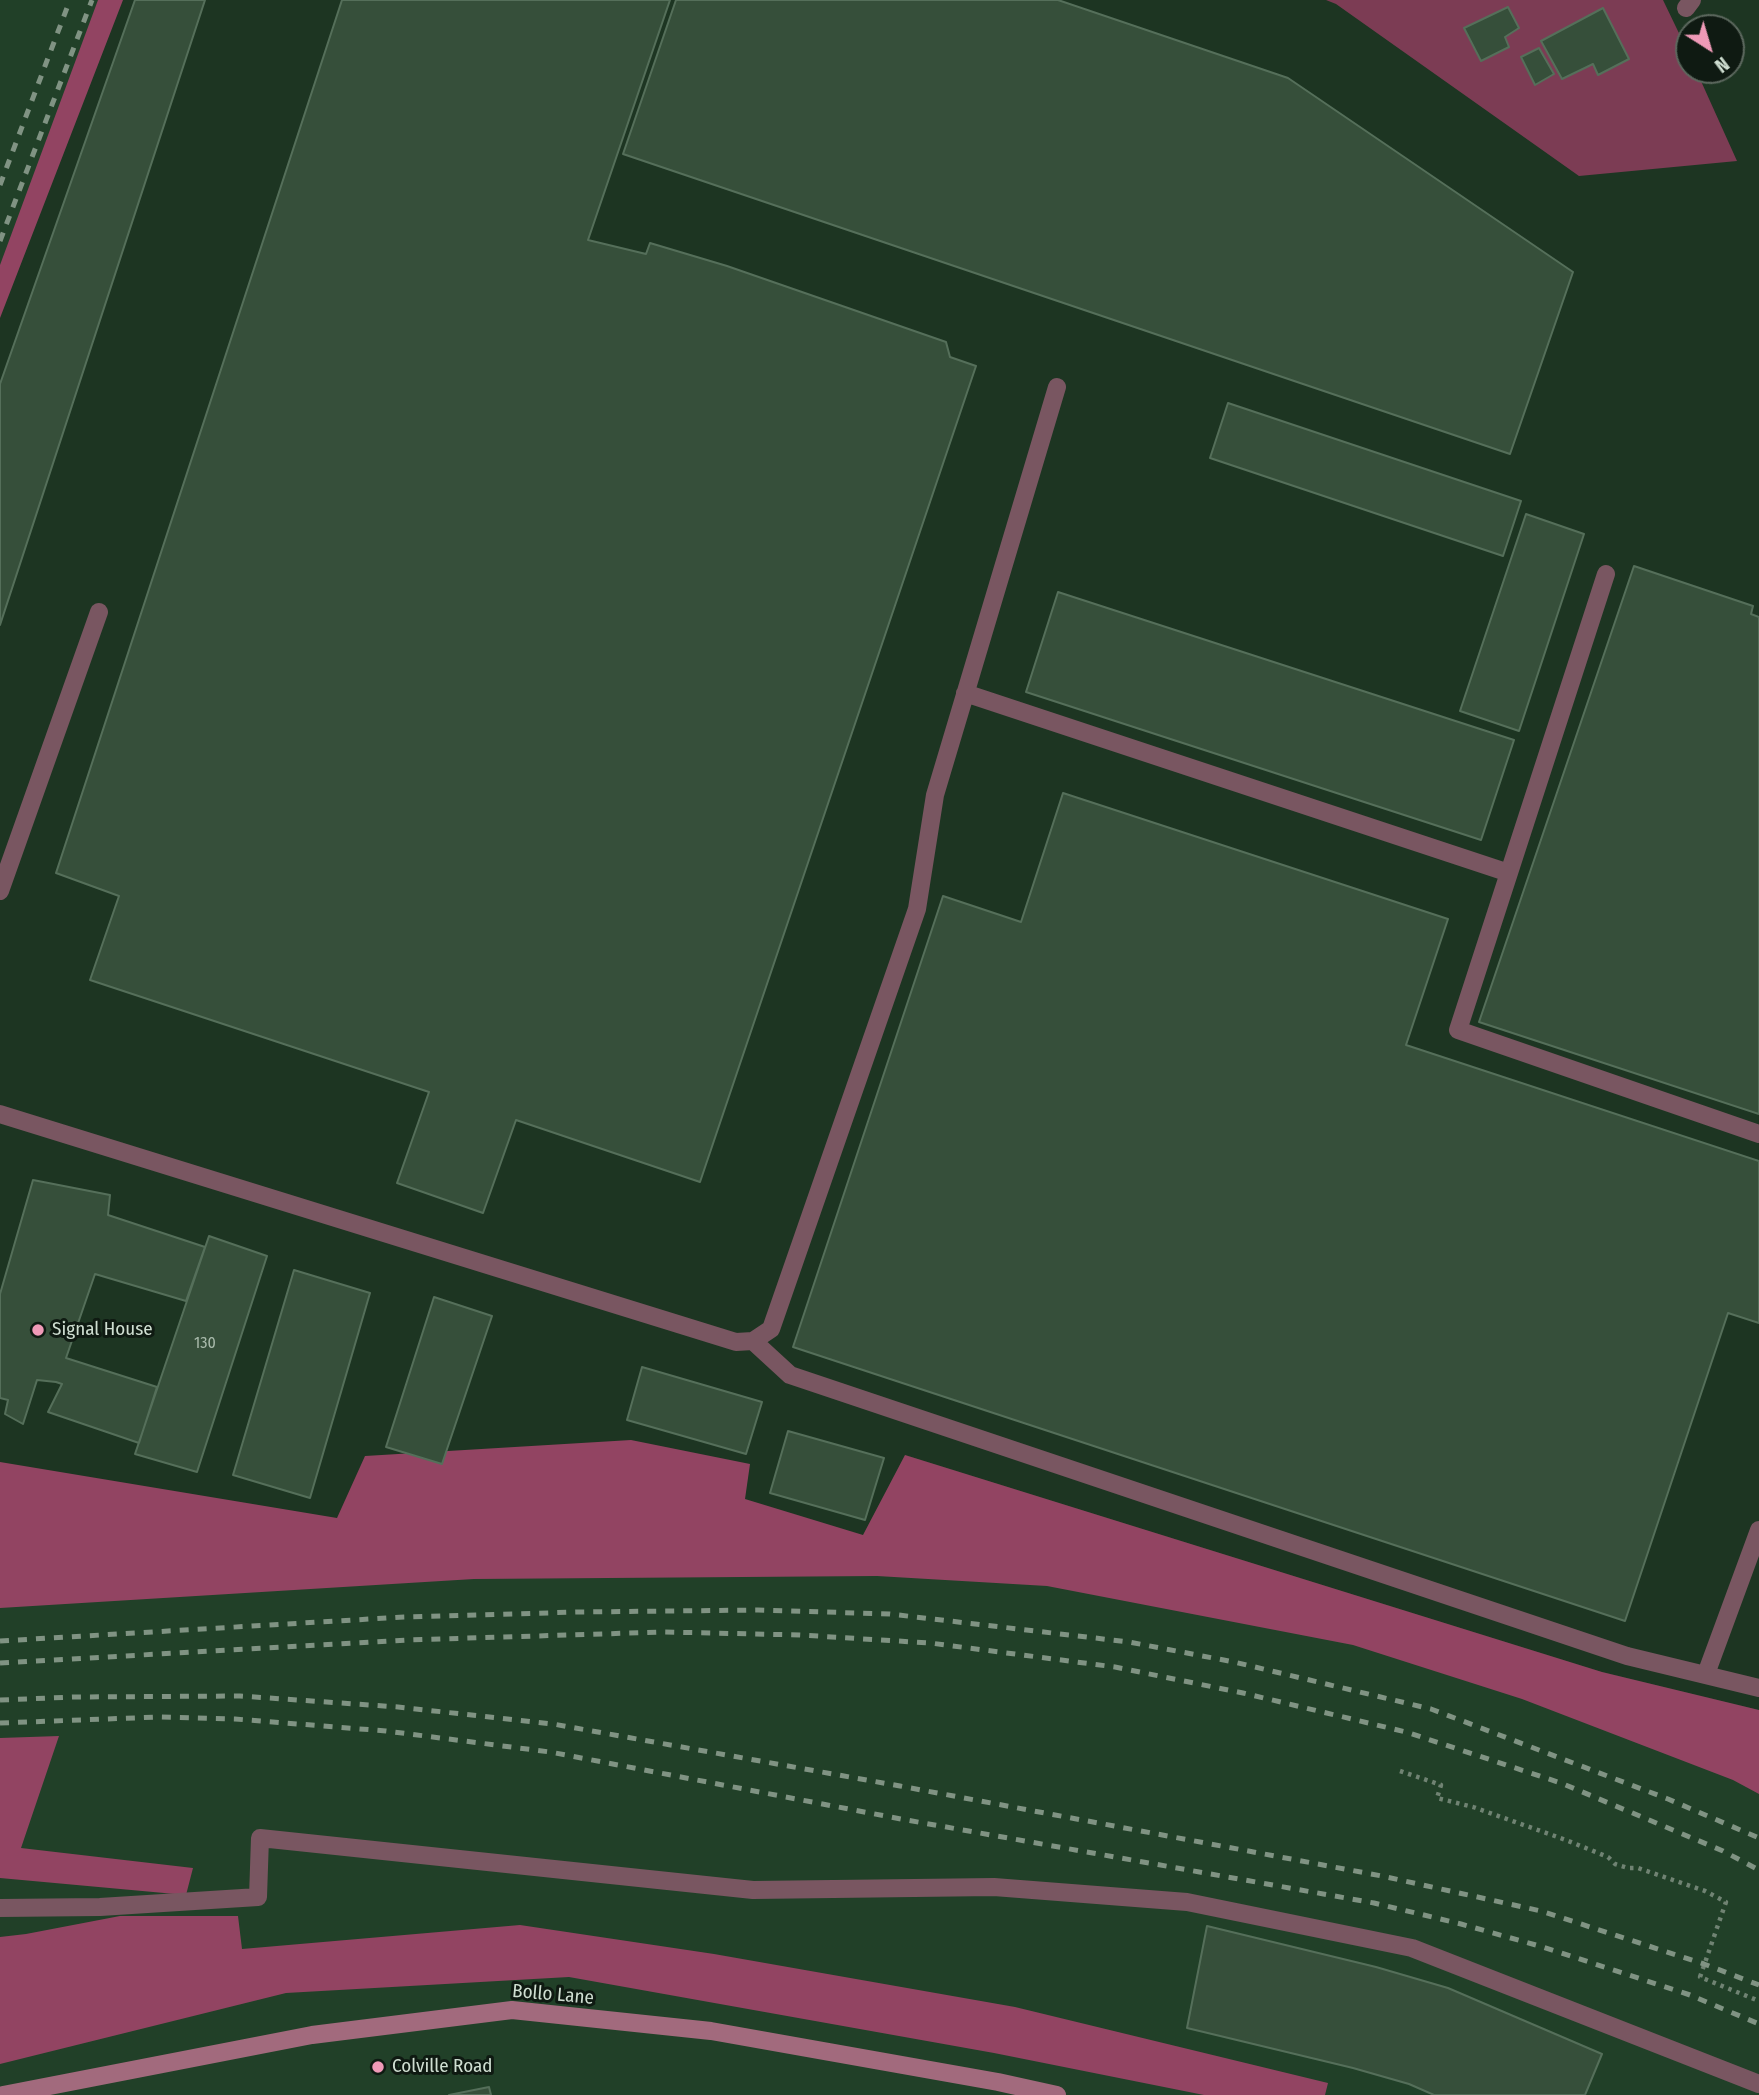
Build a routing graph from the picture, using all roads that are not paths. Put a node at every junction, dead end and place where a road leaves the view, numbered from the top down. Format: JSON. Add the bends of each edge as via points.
{"nodes":[{"id":1,"x":1057,"y":387,"type":"dead end"},
{"id":2,"x":1606,"y":574,"type":"dead end"},
{"id":3,"x":99,"y":612,"type":"dead end"},
{"id":4,"x":965,"y":693,"type":"junction"},
{"id":5,"x":1509,"y":873,"type":"junction"},
{"id":6,"x":0,"y":891,"type":"edge"},
{"id":7,"x":0,"y":1114,"type":"edge"},
{"id":8,"x":1759,"y":1134,"type":"edge"},
{"id":9,"x":753,"y":1341,"type":"junction"},
{"id":10,"x":1759,"y":1530,"type":"edge"},
{"id":11,"x":1706,"y":1674,"type":"junction"},
{"id":12,"x":1759,"y":1688,"type":"edge"},
{"id":13,"x":0,"y":1908,"type":"edge"},
{"id":14,"x":1759,"y":2084,"type":"edge"},
{"id":15,"x":3,"y":2095,"type":"edge"},
{"id":16,"x":1057,"y":2095,"type":"edge"}],
"edges":[{"from":1,"to":4,"type":"lane"},
{"from":2,"to":5,"type":"lane"},
{"from":3,"to":6,"type":"lane"},
{"from":4,"to":5,"type":"lane"},
{"from":4,"to":9,"type":"lane","via":[[935,795],[917,909],[771,1329]]},
{"from":5,"to":8,"type":"lane","via":[[1458,1030]]},
{"from":7,"to":9,"type":"lane","via":[[736,1342]]},
{"from":9,"to":11,"type":"lane","via":[[790,1375],[1627,1656]]},
{"from":10,"to":11,"type":"lane"},
{"from":11,"to":12,"type":"lane"},
{"from":13,"to":14,"type":"lane","via":[[258,1897],[260,1838],[752,1891],[993,1887],[1187,1902],[1412,1948]]},
{"from":15,"to":16,"type":"street","name":"Bollo Lane","via":[[312,2035],[512,2010],[712,2031]]}]}
